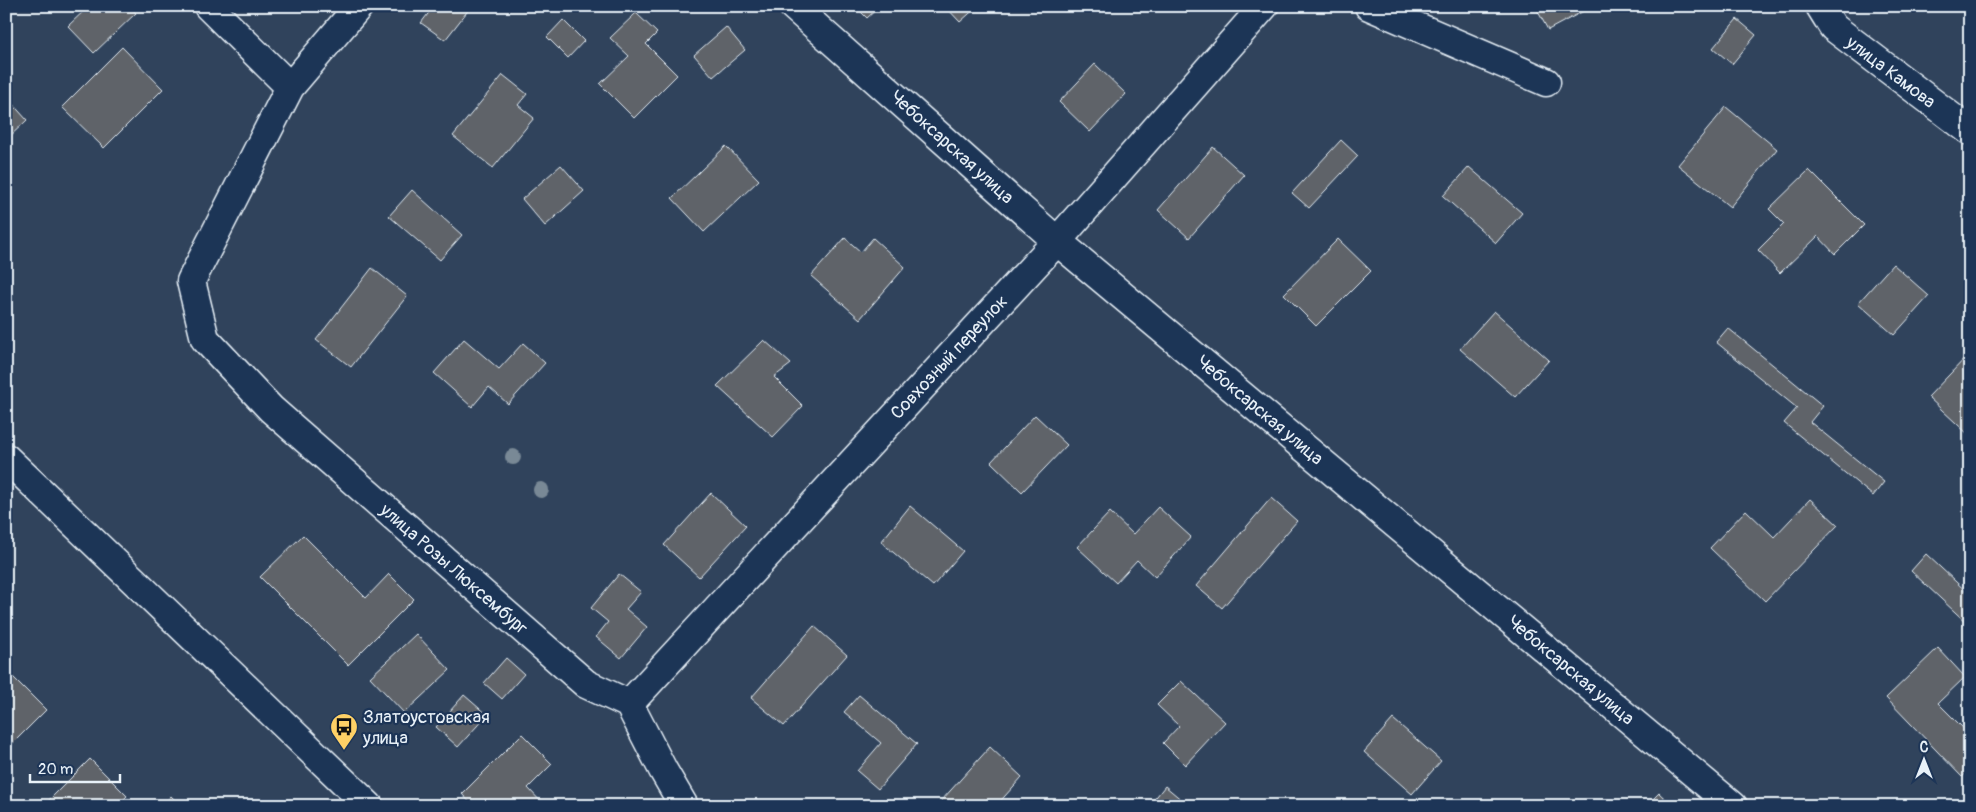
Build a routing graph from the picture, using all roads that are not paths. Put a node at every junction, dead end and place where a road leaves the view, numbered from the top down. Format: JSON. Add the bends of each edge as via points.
{"nodes":[{"id":1,"x":208,"y":6,"type":"edge"},
{"id":2,"x":359,"y":6,"type":"edge"},
{"id":3,"x":793,"y":6,"type":"edge"},
{"id":4,"x":1264,"y":6,"type":"edge"},
{"id":5,"x":1370,"y":6,"type":"edge"},
{"id":6,"x":1820,"y":6,"type":"edge"},
{"id":7,"x":1546,"y":82,"type":"dead end"},
{"id":8,"x":290,"y":87,"type":"junction"},
{"id":9,"x":1970,"y":132,"type":"edge"},
{"id":10,"x":1057,"y":241,"type":"junction"},
{"id":11,"x":6,"y":458,"type":"edge"},
{"id":12,"x":629,"y":704,"type":"junction"},
{"id":13,"x":369,"y":806,"type":"edge"},
{"id":14,"x":684,"y":806,"type":"edge"},
{"id":15,"x":1733,"y":806,"type":"edge"}],
"edges":[{"from":1,"to":8,"type":"street"},
{"from":2,"to":8,"type":"street"},
{"from":3,"to":10,"type":"street","name":"Чебоксарская улица"},
{"from":4,"to":10,"type":"street","name":"Совхозный переулок"},
{"from":5,"to":7,"type":"street"},
{"from":6,"to":9,"type":"street","name":"улица Камова","via":[[1833,28]]},
{"from":8,"to":12,"type":"street","name":"улица Розы Люксембург","via":[[191,281],[205,339],[271,409],[586,684]]},
{"from":10,"to":12,"type":"street","name":"Совхозный переулок"},
{"from":10,"to":15,"type":"street","name":"Чебоксарская улица"},
{"from":11,"to":13,"type":"street"},
{"from":12,"to":14,"type":"street"}]}
